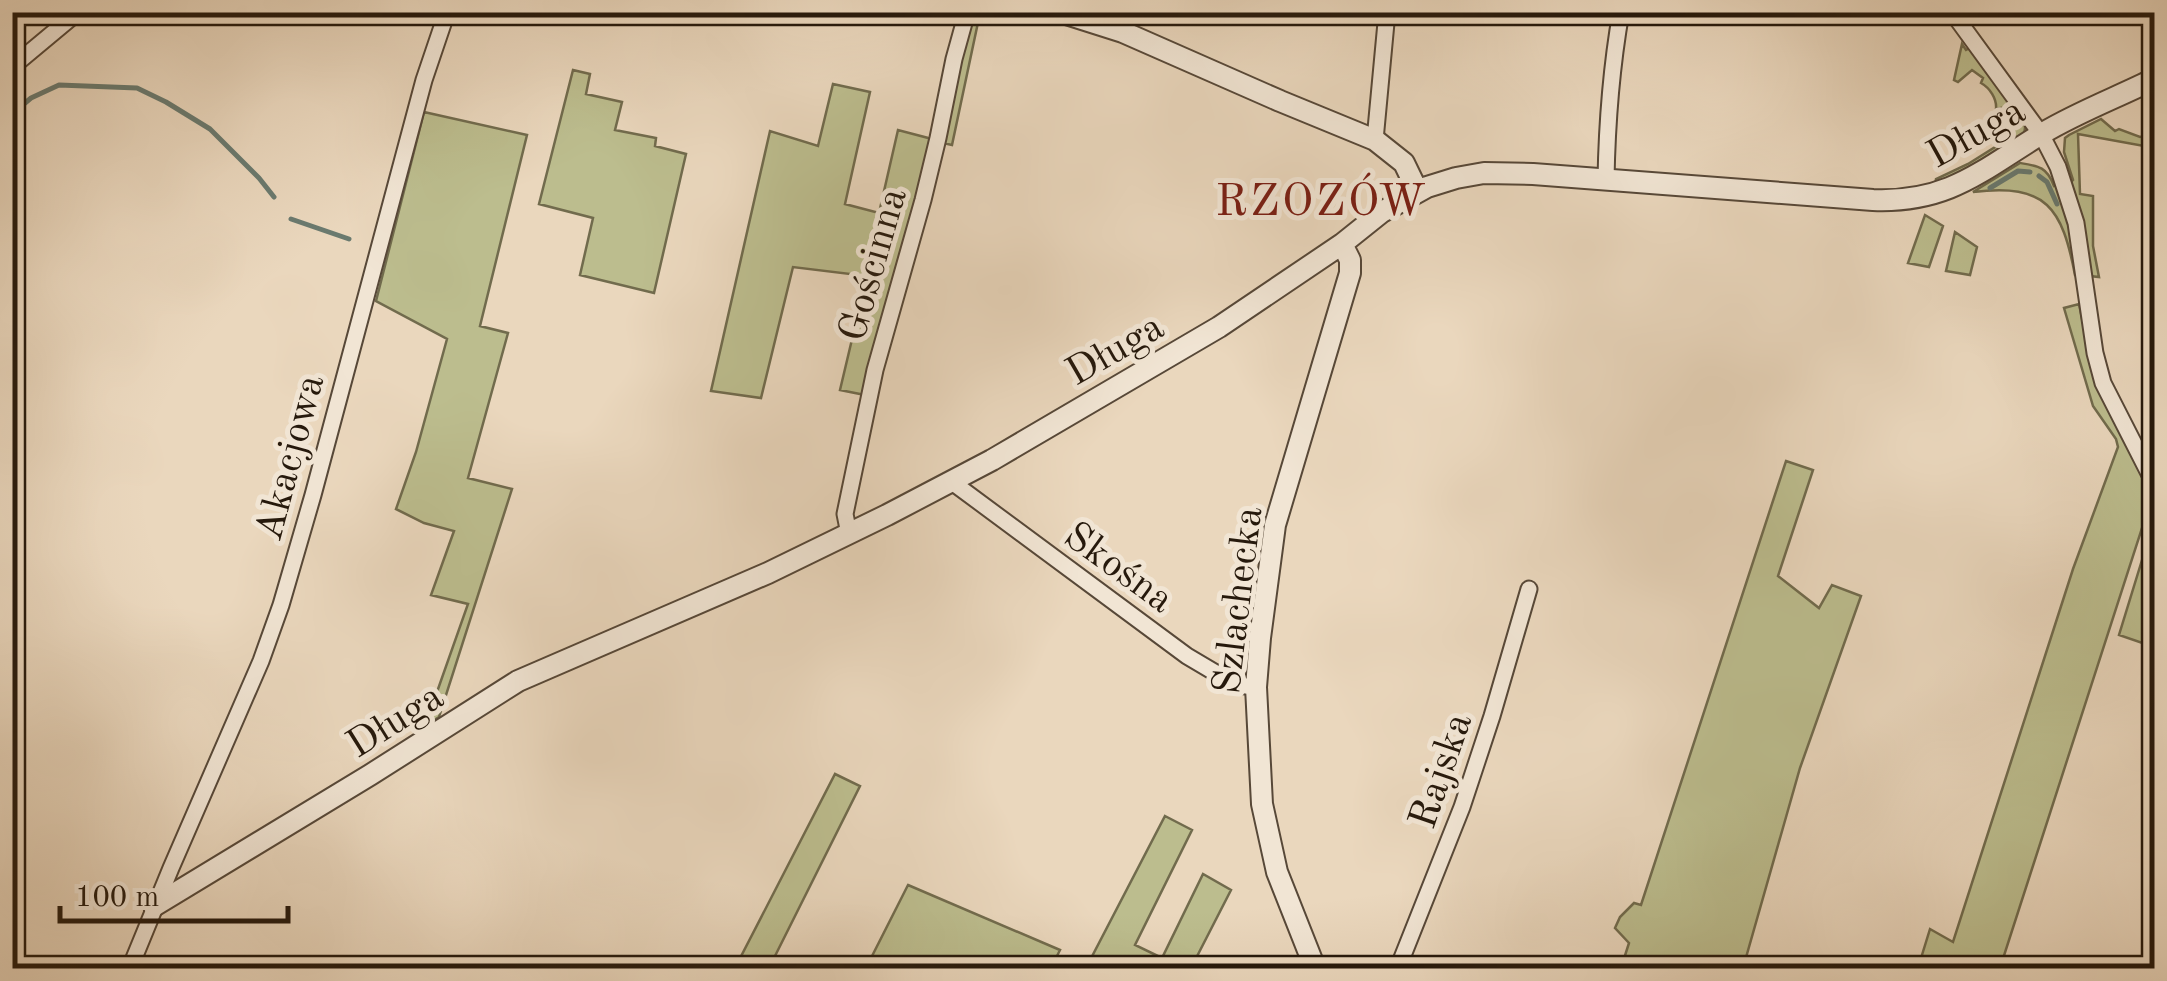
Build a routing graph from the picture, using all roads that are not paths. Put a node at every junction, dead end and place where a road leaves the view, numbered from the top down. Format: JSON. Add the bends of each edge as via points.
{"nodes":[{"id":1,"x":78,"y":12,"type":"edge"},
{"id":2,"x":447,"y":12,"type":"edge"},
{"id":3,"x":967,"y":12,"type":"edge"},
{"id":4,"x":1060,"y":12,"type":"edge"},
{"id":5,"x":1387,"y":12,"type":"edge"},
{"id":6,"x":1621,"y":12,"type":"edge"},
{"id":7,"x":1952,"y":12,"type":"edge"},
{"id":8,"x":12,"y":67,"type":"edge"},
{"id":9,"x":2154,"y":79,"type":"edge"},
{"id":10,"x":2041,"y":134,"type":"junction"},
{"id":11,"x":1374,"y":140,"type":"junction"},
{"id":12,"x":1606,"y":180,"type":"junction"},
{"id":13,"x":1418,"y":192,"type":"junction"},
{"id":14,"x":1342,"y":244,"type":"junction"},
{"id":15,"x":952,"y":482,"type":"junction"},
{"id":16,"x":2154,"y":483,"type":"edge"},
{"id":17,"x":849,"y":534,"type":"junction"},
{"id":18,"x":1529,"y":589,"type":"dead end"},
{"id":19,"x":1256,"y":687,"type":"junction"},
{"id":20,"x":154,"y":906,"type":"junction"},
{"id":21,"x":130,"y":968,"type":"edge"},
{"id":22,"x":1315,"y":968,"type":"edge"},
{"id":23,"x":1398,"y":968,"type":"edge"}],
"edges":[{"from":1,"to":8,"type":"street"},
{"from":2,"to":20,"type":"street","name":"Akacjowa","via":[[280,605]]},
{"from":3,"to":17,"type":"street","name":"Gościnna","via":[[875,370],[845,514]]},
{"from":4,"to":11,"type":"street","via":[[1124,32]]},
{"from":5,"to":11,"type":"street"},
{"from":6,"to":12,"type":"street"},
{"from":7,"to":10,"type":"street"},
{"from":9,"to":10,"type":"street","name":"Długa"},
{"from":10,"to":12,"type":"street","name":"Długa","via":[[1963,184],[1896,201]]},
{"from":10,"to":16,"type":"street","via":[[2076,223],[2103,382]]},
{"from":11,"to":13,"type":"street","via":[[1404,163]]},
{"from":12,"to":13,"type":"street","name":"Długa","via":[[1484,173]]},
{"from":13,"to":14,"type":"street","name":"Długa"},
{"from":14,"to":15,"type":"street","name":"Długa","via":[[1219,327]]},
{"from":14,"to":19,"type":"street","name":"Szlachecka","via":[[1350,273],[1276,526]]},
{"from":15,"to":17,"type":"street","name":"Długa"},
{"from":15,"to":19,"type":"street","name":"Skośna","via":[[1187,656],[1236,685]]},
{"from":17,"to":20,"type":"street","name":"Długa","via":[[518,681]]},
{"from":18,"to":23,"type":"street","name":"Rajska","via":[[1462,806]]},
{"from":19,"to":22,"type":"street","name":"Szlachecka","via":[[1262,804],[1277,872]]},
{"from":20,"to":21,"type":"street","name":"Akacjowa"}]}
